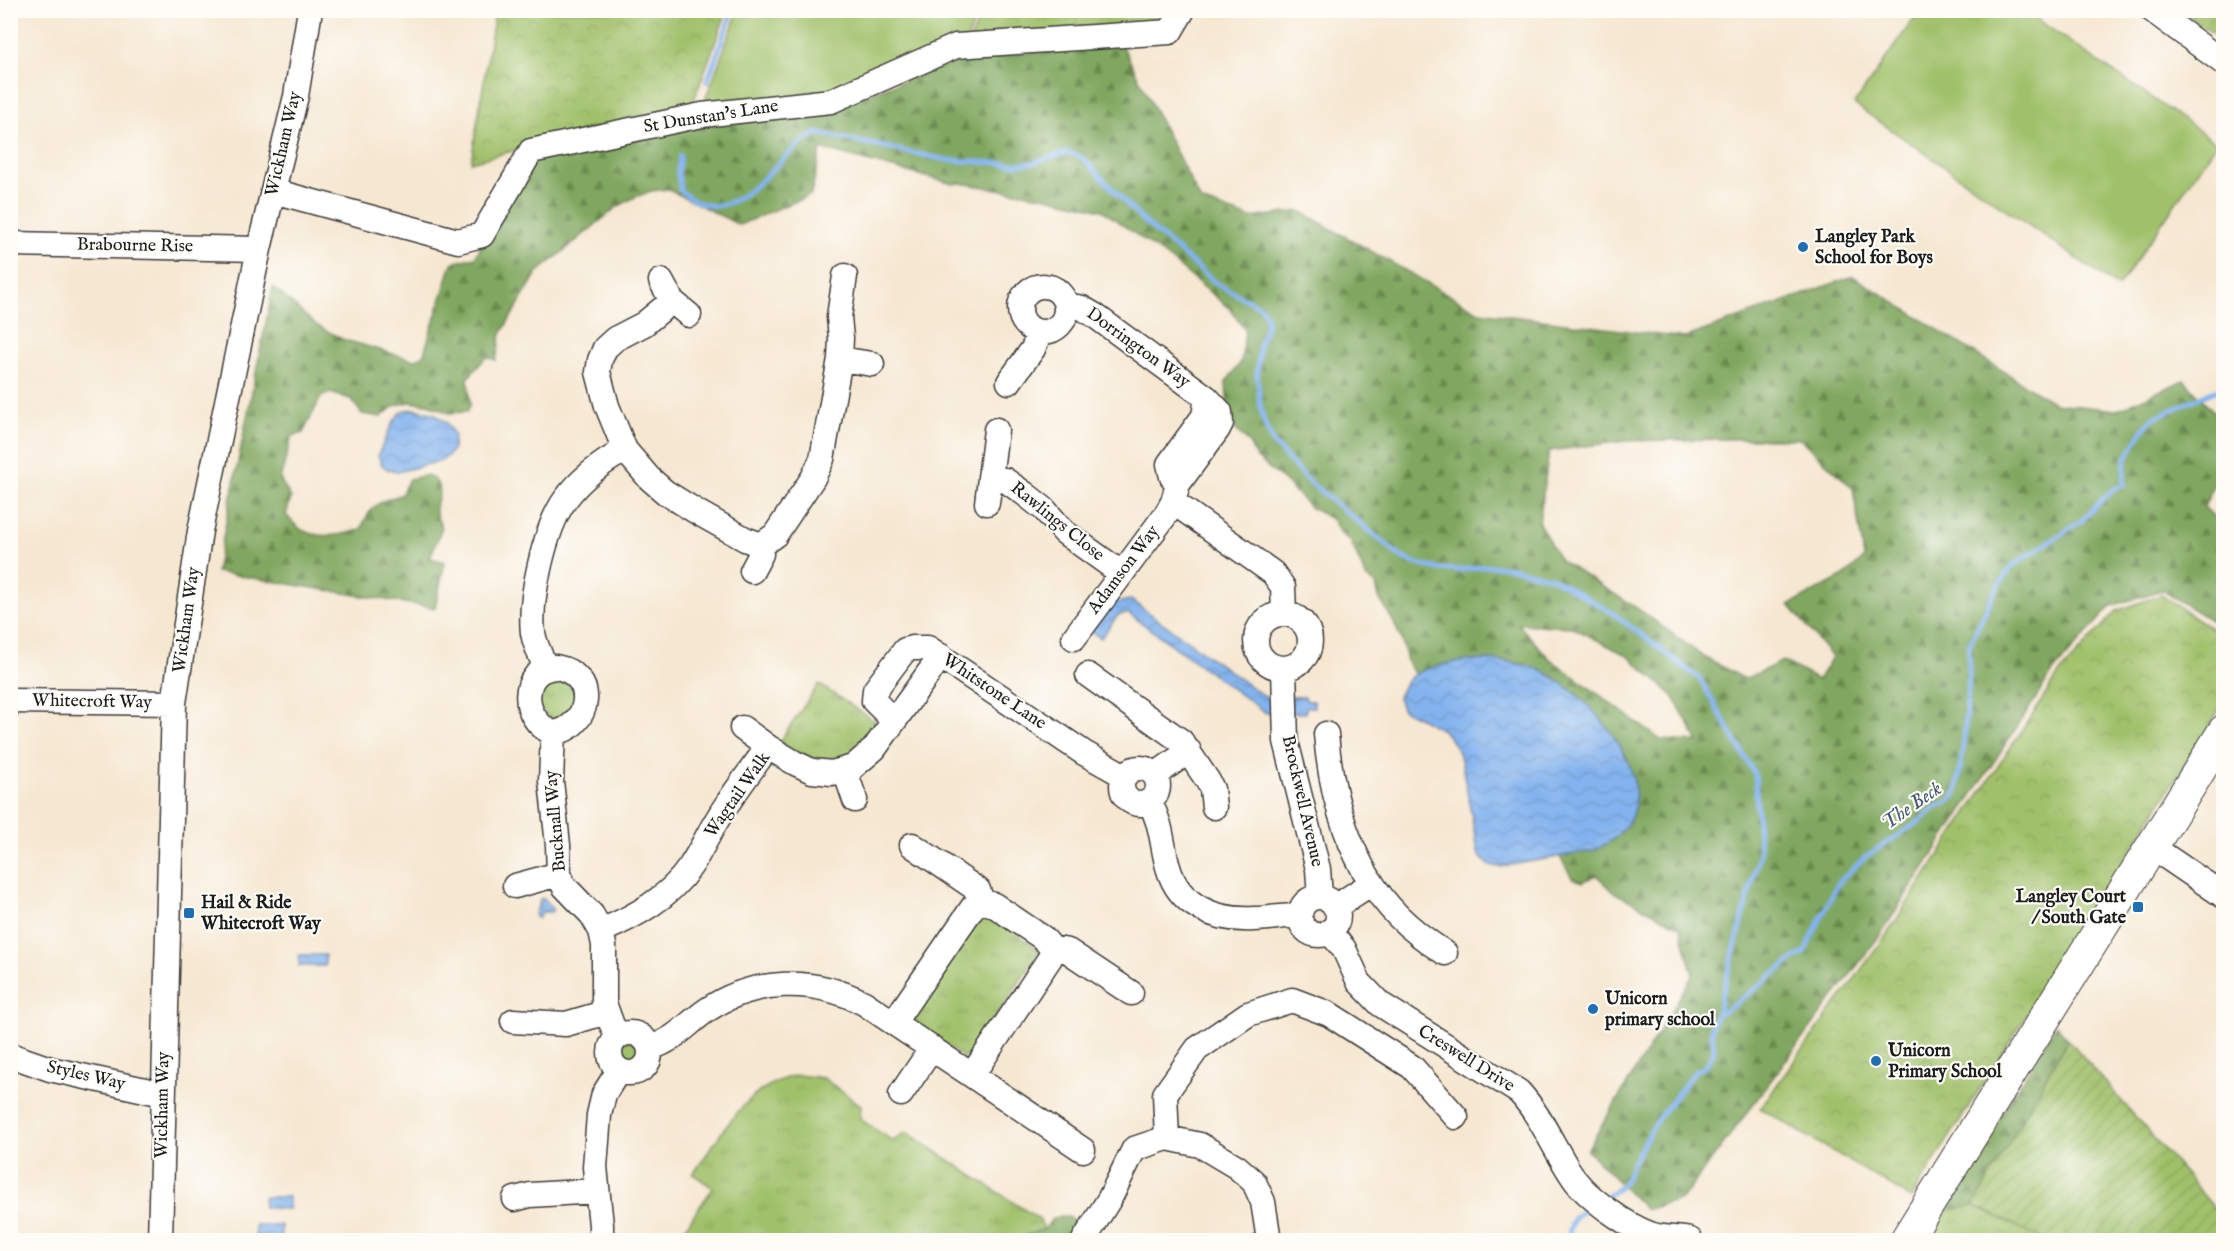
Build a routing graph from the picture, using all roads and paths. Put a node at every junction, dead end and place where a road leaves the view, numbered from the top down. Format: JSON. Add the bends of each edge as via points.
{"nodes":[{"id":1,"x":310,"y":10,"type":"edge"},
{"id":2,"x":1183,"y":10,"type":"edge"},
{"id":3,"x":2152,"y":10,"type":"edge"},
{"id":4,"x":2223,"y":63,"type":"edge"},
{"id":5,"x":273,"y":191,"type":"junction"},
{"id":6,"x":10,"y":243,"type":"edge"},
{"id":7,"x":259,"y":249,"type":"junction"},
{"id":8,"x":845,"y":276,"type":"dead end"},
{"id":9,"x":674,"y":299,"type":"dead end"},
{"id":10,"x":1067,"y":305,"type":"junction"},
{"id":11,"x":1040,"y":332,"type":"junction"},
{"id":12,"x":840,"y":359,"type":"junction"},
{"id":13,"x":872,"y":364,"type":"dead end"},
{"id":14,"x":1009,"y":382,"type":"dead end"},
{"id":15,"x":996,"y":430,"type":"dead end"},
{"id":16,"x":625,"y":450,"type":"junction"},
{"id":17,"x":990,"y":477,"type":"junction"},
{"id":18,"x":1175,"y":493,"type":"junction"},
{"id":19,"x":987,"y":503,"type":"dead end"},
{"id":20,"x":761,"y":544,"type":"junction"},
{"id":21,"x":752,"y":571,"type":"dead end"},
{"id":22,"x":1121,"y":573,"type":"junction"},
{"id":23,"x":1284,"y":614,"type":"junction"},
{"id":24,"x":1074,"y":638,"type":"dead end"},
{"id":25,"x":941,"y":656,"type":"junction"},
{"id":26,"x":546,"y":668,"type":"junction"},
{"id":27,"x":1284,"y":668,"type":"junction"},
{"id":28,"x":1088,"y":675,"type":"dead end"},
{"id":29,"x":10,"y":701,"type":"edge"},
{"id":30,"x":174,"y":703,"type":"junction"},
{"id":31,"x":891,"y":725,"type":"junction"},
{"id":32,"x":742,"y":728,"type":"dead end"},
{"id":33,"x":2223,"y":731,"type":"edge"},
{"id":34,"x":553,"y":733,"type":"junction"},
{"id":35,"x":1326,"y":734,"type":"dead end"},
{"id":36,"x":768,"y":747,"type":"junction"},
{"id":37,"x":1189,"y":751,"type":"junction"},
{"id":38,"x":845,"y":771,"type":"junction"},
{"id":39,"x":1155,"y":775,"type":"junction"},
{"id":40,"x":1125,"y":776,"type":"junction"},
{"id":41,"x":855,"y":800,"type":"dead end"},
{"id":42,"x":1149,"y":801,"type":"junction"},
{"id":43,"x":1214,"y":807,"type":"dead end"},
{"id":44,"x":912,"y":845,"type":"dead end"},
{"id":45,"x":2152,"y":847,"type":"junction"},
{"id":46,"x":558,"y":874,"type":"junction"},
{"id":47,"x":1372,"y":883,"type":"junction"},
{"id":48,"x":515,"y":886,"type":"dead end"},
{"id":49,"x":2223,"y":896,"type":"edge"},
{"id":50,"x":982,"y":901,"type":"junction"},
{"id":51,"x":1328,"y":902,"type":"junction"},
{"id":52,"x":1300,"y":916,"type":"junction"},
{"id":53,"x":601,"y":931,"type":"junction"},
{"id":54,"x":1329,"y":932,"type":"junction"},
{"id":55,"x":1052,"y":948,"type":"junction"},
{"id":56,"x":1445,"y":953,"type":"dead end"},
{"id":57,"x":1131,"y":993,"type":"dead end"},
{"id":58,"x":607,"y":1012,"type":"junction"},
{"id":59,"x":513,"y":1021,"type":"dead end"},
{"id":60,"x":894,"y":1022,"type":"junction"},
{"id":61,"x":618,"y":1037,"type":"junction"},
{"id":62,"x":650,"y":1048,"type":"junction"},
{"id":63,"x":932,"y":1048,"type":"junction"},
{"id":64,"x":10,"y":1055,"type":"edge"},
{"id":65,"x":619,"y":1070,"type":"junction"},
{"id":66,"x":972,"y":1075,"type":"junction"},
{"id":67,"x":163,"y":1094,"type":"junction"},
{"id":68,"x":901,"y":1094,"type":"dead end"},
{"id":69,"x":1456,"y":1117,"type":"dead end"},
{"id":70,"x":1167,"y":1138,"type":"junction"},
{"id":71,"x":1083,"y":1150,"type":"dead end"},
{"id":72,"x":597,"y":1191,"type":"junction"},
{"id":73,"x":515,"y":1199,"type":"dead end"},
{"id":74,"x":160,"y":1240,"type":"edge"},
{"id":75,"x":601,"y":1240,"type":"edge"},
{"id":76,"x":1084,"y":1240,"type":"edge"},
{"id":77,"x":1269,"y":1240,"type":"edge"},
{"id":78,"x":1690,"y":1240,"type":"edge"},
{"id":79,"x":1906,"y":1240,"type":"edge"}],
"edges":[{"from":1,"to":5,"type":"street","name":"Wickham Way","via":[[296,96]]},
{"from":2,"to":5,"type":"street","name":"St Dunstan's Lane","via":[[1170,32],[956,46],[831,101],[702,115],[531,151],[482,235],[458,241]]},
{"from":3,"to":4,"type":"street"},
{"from":5,"to":7,"type":"street","name":"Wickham Way"},
{"from":6,"to":7,"type":"street","name":"Brabourne Rise"},
{"from":7,"to":30,"type":"street","name":"Wickham Way","via":[[200,531]]},
{"from":8,"to":12,"type":"street","via":[[839,317]]},
{"from":9,"to":16,"type":"street","via":[[644,324],[610,343],[600,360],[601,388]]},
{"from":10,"to":11,"type":"street","name":"Dorrington Way","via":[[1063,323],[1051,331]]},
{"from":10,"to":11,"type":"street","name":"Dorrington Way","via":[[1062,295],[1049,287],[1038,286],[1027,292],[1021,315],[1026,325]]},
{"from":10,"to":18,"type":"street","name":"Dorrington Way","via":[[1088,311],[1207,398],[1204,416],[1169,464]]},
{"from":11,"to":14,"type":"street","via":[[1034,349]]},
{"from":12,"to":13,"type":"street"},
{"from":12,"to":20,"type":"street","via":[[818,468],[775,535]]},
{"from":15,"to":17,"type":"street","name":"Rawlings Close"},
{"from":16,"to":20,"type":"street","via":[[665,492],[745,540]]},
{"from":16,"to":26,"type":"street","via":[[581,481],[564,501],[554,523],[538,574],[533,621],[535,640]]},
{"from":17,"to":19,"type":"street","name":"Rawlings Close"},
{"from":17,"to":22,"type":"street","name":"Rawlings Close","via":[[1005,480],[1031,498],[1064,532]]},
{"from":18,"to":22,"type":"street","name":"Adamson Way"},
{"from":18,"to":23,"type":"street","via":[[1273,573],[1283,587]]},
{"from":20,"to":21,"type":"street","via":[[761,554]]},
{"from":22,"to":24,"type":"street","name":"Adamson Way"},
{"from":23,"to":27,"type":"street","via":[[1304,624],[1310,639],[1300,662]]},
{"from":23,"to":27,"type":"street","via":[[1263,622],[1256,639],[1261,657]]},
{"from":25,"to":31,"type":"street"},
{"from":25,"to":31,"type":"street","name":"Whitstone Lane","via":[[921,647],[905,650],[898,658],[873,695]]},
{"from":25,"to":40,"type":"street","name":"Whitstone Lane","via":[[1084,753]]},
{"from":26,"to":34,"type":"street","via":[[532,683],[528,702],[535,721]]},
{"from":26,"to":34,"type":"street","via":[[566,669],[591,680],[581,713],[565,730]]},
{"from":27,"to":51,"type":"street","name":"Brockwell Avenue","via":[[1286,741]]},
{"from":28,"to":37,"type":"street","via":[[1174,735]]},
{"from":29,"to":30,"type":"street","name":"Whitecroft Way"},
{"from":30,"to":67,"type":"street","name":"Wickham Way"},
{"from":31,"to":38,"type":"street","via":[[867,756]]},
{"from":32,"to":36,"type":"street"},
{"from":33,"to":45,"type":"main road"},
{"from":34,"to":46,"type":"street","name":"Bucknall Way","via":[[551,781]]},
{"from":35,"to":47,"type":"street","via":[[1339,812]]},
{"from":36,"to":38,"type":"street","name":"Wagtail Walk","via":[[812,771]]},
{"from":36,"to":53,"type":"street","name":"Wagtail Walk","via":[[676,884],[638,914]]},
{"from":37,"to":39,"type":"street"},
{"from":37,"to":43,"type":"street","via":[[1212,789]]},
{"from":38,"to":41,"type":"street"},
{"from":39,"to":40,"type":"street","via":[[1138,768]]},
{"from":39,"to":42,"type":"street","via":[[1157,791]]},
{"from":40,"to":42,"type":"street","via":[[1121,784],[1129,801]]},
{"from":42,"to":52,"type":"street","via":[[1162,830],[1172,878],[1195,906],[1209,914],[1231,918]]},
{"from":44,"to":50,"type":"street","via":[[978,890]]},
{"from":45,"to":49,"type":"street"},
{"from":45,"to":79,"type":"main road"},
{"from":46,"to":48,"type":"street"},
{"from":46,"to":53,"type":"street","name":"Bucknall Way"},
{"from":47,"to":51,"type":"street"},
{"from":47,"to":56,"type":"street","via":[[1398,916]]},
{"from":50,"to":55,"type":"street","via":[[1022,924]]},
{"from":50,"to":60,"type":"street","via":[[973,907]]},
{"from":51,"to":52,"type":"street","via":[[1306,902]]},
{"from":51,"to":54,"type":"street","via":[[1338,918]]},
{"from":52,"to":54,"type":"street","via":[[1308,931]]},
{"from":53,"to":58,"type":"street","name":"Bucknall Way"},
{"from":54,"to":78,"type":"street","name":"Creswell Drive","via":[[1344,949],[1355,977],[1393,1014],[1519,1092],[1573,1177],[1588,1193],[1650,1234]]},
{"from":55,"to":57,"type":"street","via":[[1068,951]]},
{"from":55,"to":66,"type":"street","via":[[1050,958]]},
{"from":58,"to":59,"type":"street","via":[[566,1024]]},
{"from":58,"to":61,"type":"street","name":"Bucknall Way"},
{"from":60,"to":62,"type":"street","via":[[833,989],[775,985],[723,1001],[670,1040]]},
{"from":60,"to":63,"type":"street"},
{"from":61,"to":62,"type":"street","via":[[636,1034]]},
{"from":61,"to":65,"type":"street","via":[[610,1055]]},
{"from":62,"to":65,"type":"street","via":[[650,1058],[642,1070],[628,1074]]},
{"from":63,"to":66,"type":"street"},
{"from":63,"to":68,"type":"street"},
{"from":64,"to":67,"type":"street","name":"Styles Way","via":[[50,1069]]},
{"from":65,"to":72,"type":"street","via":[[600,1109]]},
{"from":66,"to":71,"type":"street"},
{"from":67,"to":74,"type":"street","name":"Wickham Way"},
{"from":69,"to":70,"type":"street","via":[[1412,1067],[1329,1014],[1292,1000],[1248,1014],[1197,1049],[1165,1094]]},
{"from":70,"to":76,"type":"street","via":[[1134,1149]]},
{"from":70,"to":77,"type":"street","via":[[1200,1145],[1254,1182],[1263,1202]]},
{"from":72,"to":73,"type":"street"},
{"from":72,"to":75,"type":"street"}]}
